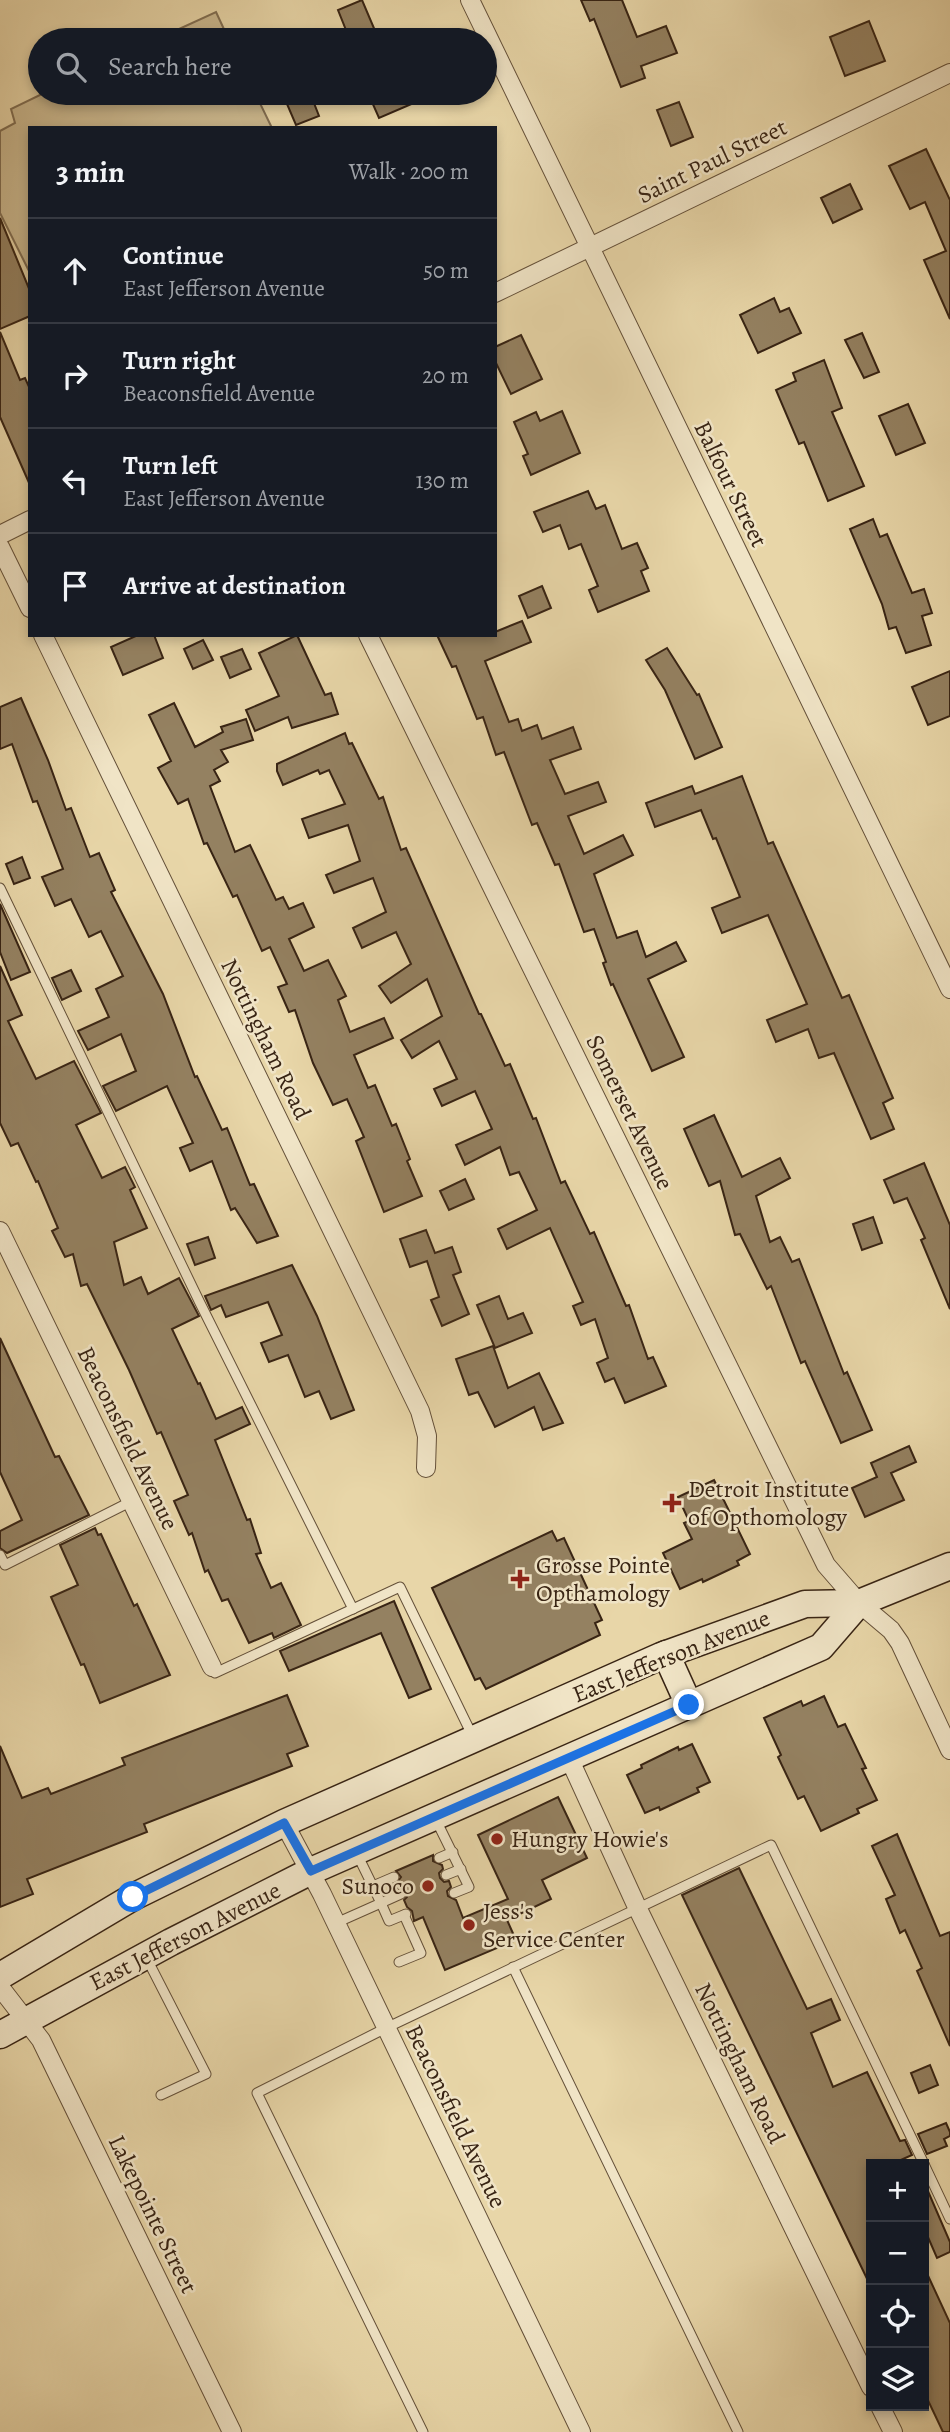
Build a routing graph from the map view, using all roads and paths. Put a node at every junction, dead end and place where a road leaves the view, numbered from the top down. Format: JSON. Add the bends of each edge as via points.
{"nodes":[{"id":1,"x":470,"y":0,"type":"edge"},
{"id":2,"x":483,"y":28,"type":"edge"},
{"id":3,"x":497,"y":56,"type":"edge"},
{"id":4,"x":950,"y":73,"type":"edge"},
{"id":5,"x":589,"y":247,"type":"junction"},
{"id":6,"x":497,"y":292,"type":"edge"},
{"id":7,"x":28,"y":521,"type":"edge"},
{"id":8,"x":0,"y":535,"type":"edge"},
{"id":9,"x":0,"y":547,"type":"edge"},
{"id":10,"x":28,"y":604,"type":"edge"},
{"id":11,"x":44,"y":637,"type":"edge"},
{"id":12,"x":369,"y":637,"type":"edge"},
{"id":13,"x":0,"y":888,"type":"edge"},
{"id":14,"x":950,"y":989,"type":"edge"},
{"id":15,"x":0,"y":1231,"type":"edge"},
{"id":16,"x":426,"y":1468,"type":"dead end"},
{"id":17,"x":132,"y":1501,"type":"junction"},
{"id":18,"x":0,"y":1555,"type":"edge"},
{"id":19,"x":950,"y":1566,"type":"edge"},
{"id":20,"x":859,"y":1603,"type":"junction"},
{"id":21,"x":353,"y":1609,"type":"junction"},
{"id":22,"x":666,"y":1654,"type":"junction"},
{"id":23,"x":212,"y":1667,"type":"joint"},
{"id":24,"x":689,"y":1705,"type":"junction"},
{"id":25,"x":474,"y":1738,"type":"junction"},
{"id":26,"x":950,"y":1750,"type":"edge"},
{"id":27,"x":569,"y":1758,"type":"junction"},
{"id":28,"x":434,"y":1817,"type":"junction"},
{"id":29,"x":284,"y":1823,"type":"junction"},
{"id":30,"x":356,"y":1852,"type":"junction"},
{"id":31,"x":453,"y":1852,"type":"junction"},
{"id":32,"x":439,"y":1858,"type":"dead end"},
{"id":33,"x":461,"y":1869,"type":"junction"},
{"id":34,"x":311,"y":1871,"type":"junction"},
{"id":35,"x":446,"y":1875,"type":"dead end"},
{"id":36,"x":394,"y":1877,"type":"dead end"},
{"id":37,"x":373,"y":1886,"type":"junction"},
{"id":38,"x":454,"y":1893,"type":"dead end"},
{"id":39,"x":401,"y":1894,"type":"dead end"},
{"id":40,"x":380,"y":1903,"type":"junction"},
{"id":41,"x":637,"y":1907,"type":"junction"},
{"id":42,"x":336,"y":1923,"type":"junction"},
{"id":43,"x":145,"y":1956,"type":"junction"},
{"id":44,"x":399,"y":1962,"type":"dead end"},
{"id":45,"x":513,"y":1967,"type":"junction"},
{"id":46,"x":0,"y":1976,"type":"edge"},
{"id":47,"x":0,"y":1987,"type":"edge"},
{"id":48,"x":26,"y":2019,"type":"junction"},
{"id":49,"x":386,"y":2028,"type":"junction"},
{"id":50,"x":0,"y":2035,"type":"edge"},
{"id":51,"x":161,"y":2095,"type":"dead end"},
{"id":52,"x":922,"y":2159,"type":"edge"},
{"id":53,"x":929,"y":2175,"type":"edge"},
{"id":54,"x":950,"y":2219,"type":"edge"},
{"id":55,"x":866,"y":2377,"type":"edge"},
{"id":56,"x":882,"y":2411,"type":"edge"},
{"id":57,"x":232,"y":2432,"type":"edge"},
{"id":58,"x":424,"y":2432,"type":"edge"},
{"id":59,"x":581,"y":2432,"type":"edge"},
{"id":60,"x":738,"y":2432,"type":"edge"},
{"id":61,"x":893,"y":2432,"type":"edge"}],
"edges":[{"from":1,"to":2,"type":"street","name":"Balfour Street"},
{"from":3,"to":5,"type":"street","name":"Balfour Street"},
{"from":4,"to":5,"type":"street","name":"Saint Paul Street"},
{"from":5,"to":6,"type":"street","name":"Saint Paul Street"},
{"from":5,"to":14,"type":"street","name":"Balfour Street"},
{"from":7,"to":8,"type":"street"},
{"from":9,"to":10,"type":"street"},
{"from":11,"to":16,"type":"street","name":"Nottingham Road","via":[[421,1411],[427,1436]]},
{"from":12,"to":20,"type":"street","name":"Somerset Avenue","via":[[826,1565]]},
{"from":13,"to":21,"type":"lane"},
{"from":15,"to":17,"type":"street","name":"Beaconsfield Avenue"},
{"from":17,"to":18,"type":"lane","via":[[5,1565]]},
{"from":17,"to":23,"type":"street","name":"Beaconsfield Avenue"},
{"from":19,"to":20,"type":"main road","name":"East Jefferson Avenue"},
{"from":20,"to":22,"type":"main road","name":"East Jefferson Avenue","via":[[805,1604]]},
{"from":20,"to":24,"type":"main road","name":"East Jefferson Avenue","via":[[821,1647]]},
{"from":20,"to":26,"type":"street","name":"Somerset Avenue","via":[[900,1643]]},
{"from":21,"to":23,"type":"lane","via":[[215,1673]]},
{"from":21,"to":25,"type":"lane","via":[[400,1587]]},
{"from":22,"to":24,"type":"main road"},
{"from":22,"to":25,"type":"main road","name":"East Jefferson Avenue"},
{"from":24,"to":27,"type":"main road","name":"East Jefferson Avenue"},
{"from":25,"to":29,"type":"main road","name":"East Jefferson Avenue"},
{"from":27,"to":28,"type":"main road","name":"East Jefferson Avenue"},
{"from":27,"to":41,"type":"street","name":"Nottingham Road"},
{"from":28,"to":30,"type":"main road","name":"East Jefferson Avenue"},
{"from":28,"to":31,"type":"lane"},
{"from":29,"to":34,"type":"street","name":"Beaconsfield Avenue"},
{"from":29,"to":46,"type":"main road","name":"East Jefferson Avenue","via":[[133,1897]]},
{"from":30,"to":34,"type":"main road","name":"East Jefferson Avenue"},
{"from":30,"to":37,"type":"lane"},
{"from":31,"to":32,"type":"lane"},
{"from":31,"to":33,"type":"lane"},
{"from":33,"to":35,"type":"lane"},
{"from":33,"to":38,"type":"lane","via":[[469,1887]]},
{"from":34,"to":42,"type":"street","name":"Beaconsfield Avenue"},
{"from":34,"to":43,"type":"main road","name":"East Jefferson Avenue"},
{"from":36,"to":37,"type":"lane"},
{"from":37,"to":40,"type":"lane"},
{"from":39,"to":40,"type":"lane"},
{"from":40,"to":42,"type":"lane"},
{"from":40,"to":44,"type":"lane","via":[[389,1921],[406,1914],[421,1953]]},
{"from":41,"to":45,"type":"lane"},
{"from":41,"to":52,"type":"lane","via":[[771,1845]]},
{"from":41,"to":55,"type":"street","name":"Nottingham Road"},
{"from":42,"to":49,"type":"street","name":"Beaconsfield Avenue"},
{"from":43,"to":48,"type":"main road","name":"East Jefferson Avenue"},
{"from":43,"to":51,"type":"lane","via":[[206,2074]]},
{"from":45,"to":49,"type":"lane"},
{"from":45,"to":60,"type":"lane"},
{"from":47,"to":48,"type":"street","name":"Lakepointe Street"},
{"from":48,"to":50,"type":"main road","name":"East Jefferson Avenue"},
{"from":48,"to":57,"type":"street","name":"Lakepointe Street","via":[[41,2040]]},
{"from":49,"to":58,"type":"lane","via":[[257,2093]]},
{"from":49,"to":59,"type":"street","name":"Beaconsfield Avenue"},
{"from":53,"to":54,"type":"lane"},
{"from":56,"to":61,"type":"street"}]}
